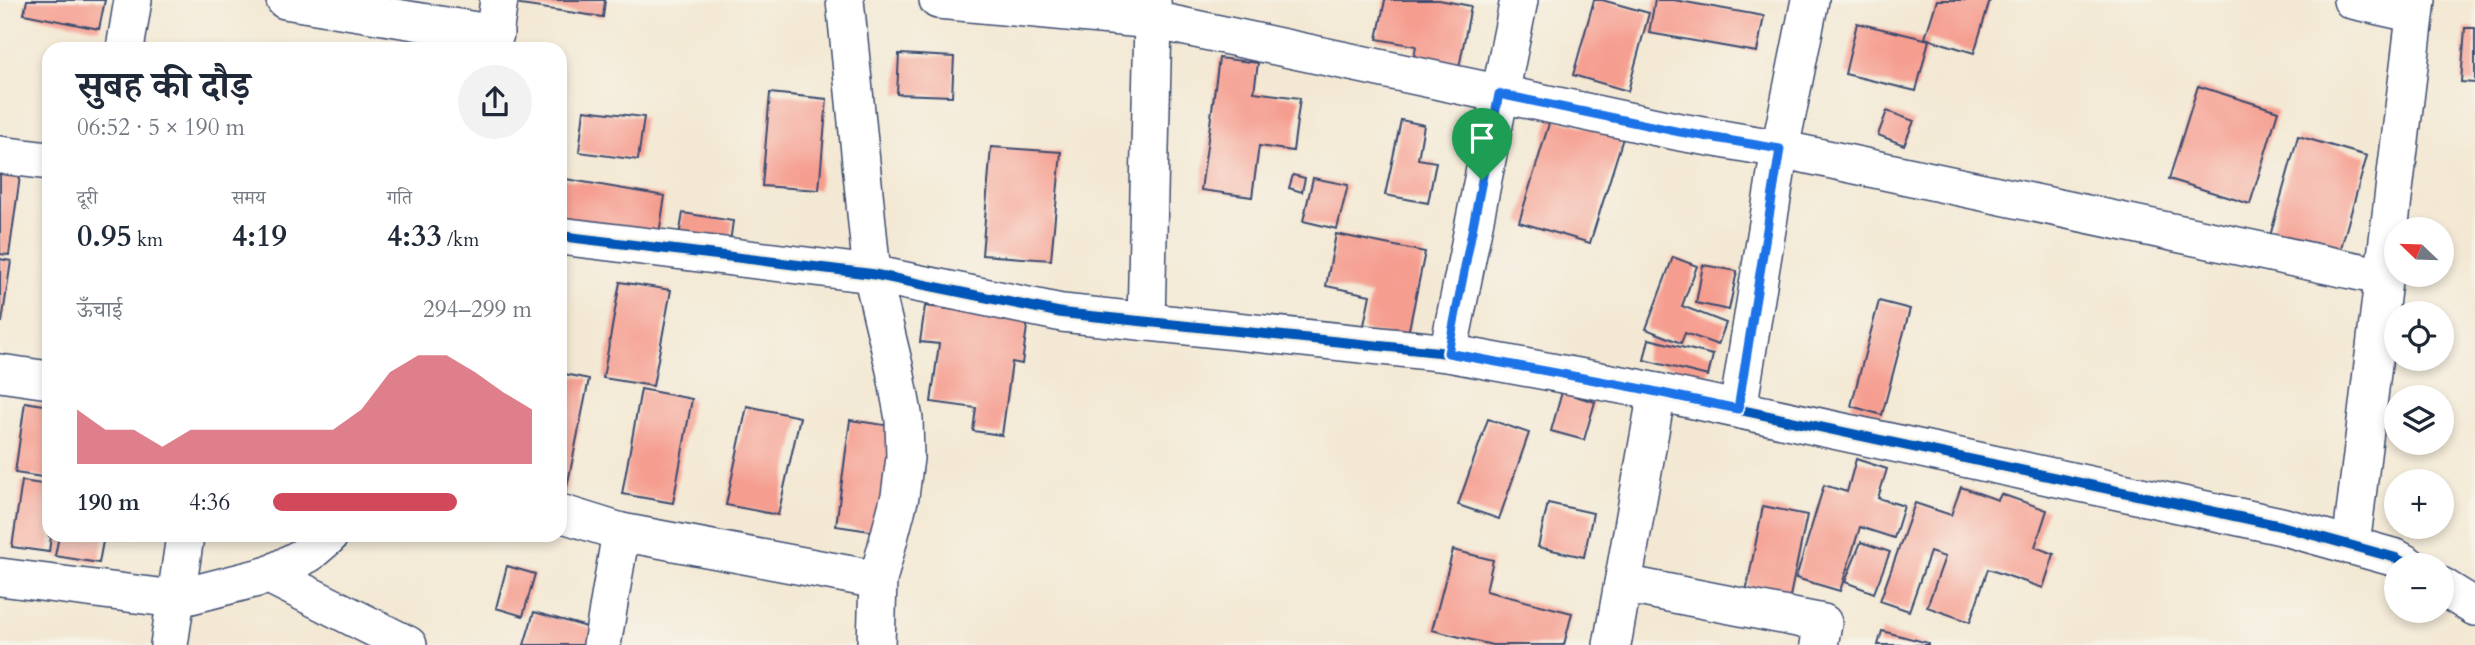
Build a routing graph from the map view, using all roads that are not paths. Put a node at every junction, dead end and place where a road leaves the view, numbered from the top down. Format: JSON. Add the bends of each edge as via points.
{"nodes":[{"id":1,"x":133,"y":0,"type":"edge"},
{"id":2,"x":285,"y":0,"type":"edge"},
{"id":3,"x":845,"y":0,"type":"edge"},
{"id":4,"x":938,"y":0,"type":"edge"},
{"id":5,"x":1519,"y":0,"type":"edge"},
{"id":6,"x":1810,"y":0,"type":"edge"},
{"id":7,"x":2352,"y":0,"type":"edge"},
{"id":8,"x":2416,"y":7,"type":"edge"},
{"id":9,"x":1152,"y":10,"type":"edge"},
{"id":10,"x":495,"y":28,"type":"edge"},
{"id":11,"x":126,"y":42,"type":"edge"},
{"id":12,"x":1499,"y":94,"type":"junction"},
{"id":13,"x":1780,"y":149,"type":"junction"},
{"id":14,"x":0,"y":155,"type":"edge"},
{"id":15,"x":42,"y":160,"type":"edge"},
{"id":16,"x":2391,"y":217,"type":"edge"},
{"id":17,"x":567,"y":237,"type":"edge"},
{"id":18,"x":872,"y":274,"type":"junction"},
{"id":19,"x":2384,"y":276,"type":"joint"},
{"id":20,"x":1146,"y":322,"type":"junction"},
{"id":21,"x":1448,"y":353,"type":"junction"},
{"id":22,"x":0,"y":373,"type":"edge"},
{"id":23,"x":42,"y":379,"type":"edge"},
{"id":24,"x":1657,"y":392,"type":"junction"},
{"id":25,"x":1738,"y":409,"type":"junction"},
{"id":26,"x":567,"y":515,"type":"edge"},
{"id":27,"x":621,"y":532,"type":"junction"},
{"id":28,"x":184,"y":542,"type":"edge"},
{"id":29,"x":322,"y":542,"type":"edge"},
{"id":30,"x":2351,"y":546,"type":"junction"},
{"id":31,"x":2384,"y":555,"type":"edge"},
{"id":32,"x":269,"y":575,"type":"junction"},
{"id":33,"x":0,"y":577,"type":"edge"},
{"id":34,"x":878,"y":580,"type":"junction"},
{"id":35,"x":1623,"y":584,"type":"junction"},
{"id":36,"x":2454,"y":594,"type":"edge"},
{"id":37,"x":175,"y":599,"type":"junction"},
{"id":38,"x":2475,"y":607,"type":"edge"},
{"id":39,"x":400,"y":643,"type":"edge"},
{"id":40,"x":169,"y":645,"type":"edge"},
{"id":41,"x":602,"y":645,"type":"edge"},
{"id":42,"x":876,"y":645,"type":"edge"},
{"id":43,"x":1612,"y":645,"type":"edge"},
{"id":44,"x":1819,"y":645,"type":"edge"}],
"edges":[{"from":1,"to":11,"type":"street"},
{"from":2,"to":10,"type":"street"},
{"from":3,"to":18,"type":"street"},
{"from":4,"to":9,"type":"street"},
{"from":5,"to":12,"type":"street"},
{"from":6,"to":13,"type":"street"},
{"from":7,"to":8,"type":"street"},
{"from":8,"to":16,"type":"street"},
{"from":9,"to":12,"type":"street"},
{"from":9,"to":20,"type":"street"},
{"from":12,"to":13,"type":"street"},
{"from":12,"to":21,"type":"street"},
{"from":13,"to":19,"type":"street"},
{"from":13,"to":25,"type":"street"},
{"from":14,"to":15,"type":"street"},
{"from":17,"to":18,"type":"street"},
{"from":18,"to":20,"type":"street","via":[[1062,313]]},
{"from":18,"to":34,"type":"street","via":[[904,419],[905,458]]},
{"from":19,"to":30,"type":"street"},
{"from":20,"to":21,"type":"street"},
{"from":21,"to":24,"type":"street"},
{"from":22,"to":23,"type":"street"},
{"from":24,"to":25,"type":"street"},
{"from":24,"to":35,"type":"street"},
{"from":25,"to":30,"type":"street","via":[[2281,526]]},
{"from":26,"to":27,"type":"street"},
{"from":27,"to":34,"type":"street"},
{"from":27,"to":41,"type":"street"},
{"from":28,"to":37,"type":"street"},
{"from":29,"to":32,"type":"street"},
{"from":30,"to":31,"type":"street"},
{"from":32,"to":37,"type":"street"},
{"from":32,"to":39,"type":"street"},
{"from":33,"to":37,"type":"street"},
{"from":34,"to":42,"type":"street"},
{"from":35,"to":43,"type":"street"},
{"from":35,"to":44,"type":"street","via":[[1823,623]]},
{"from":36,"to":38,"type":"street"},
{"from":37,"to":40,"type":"street"}]}
